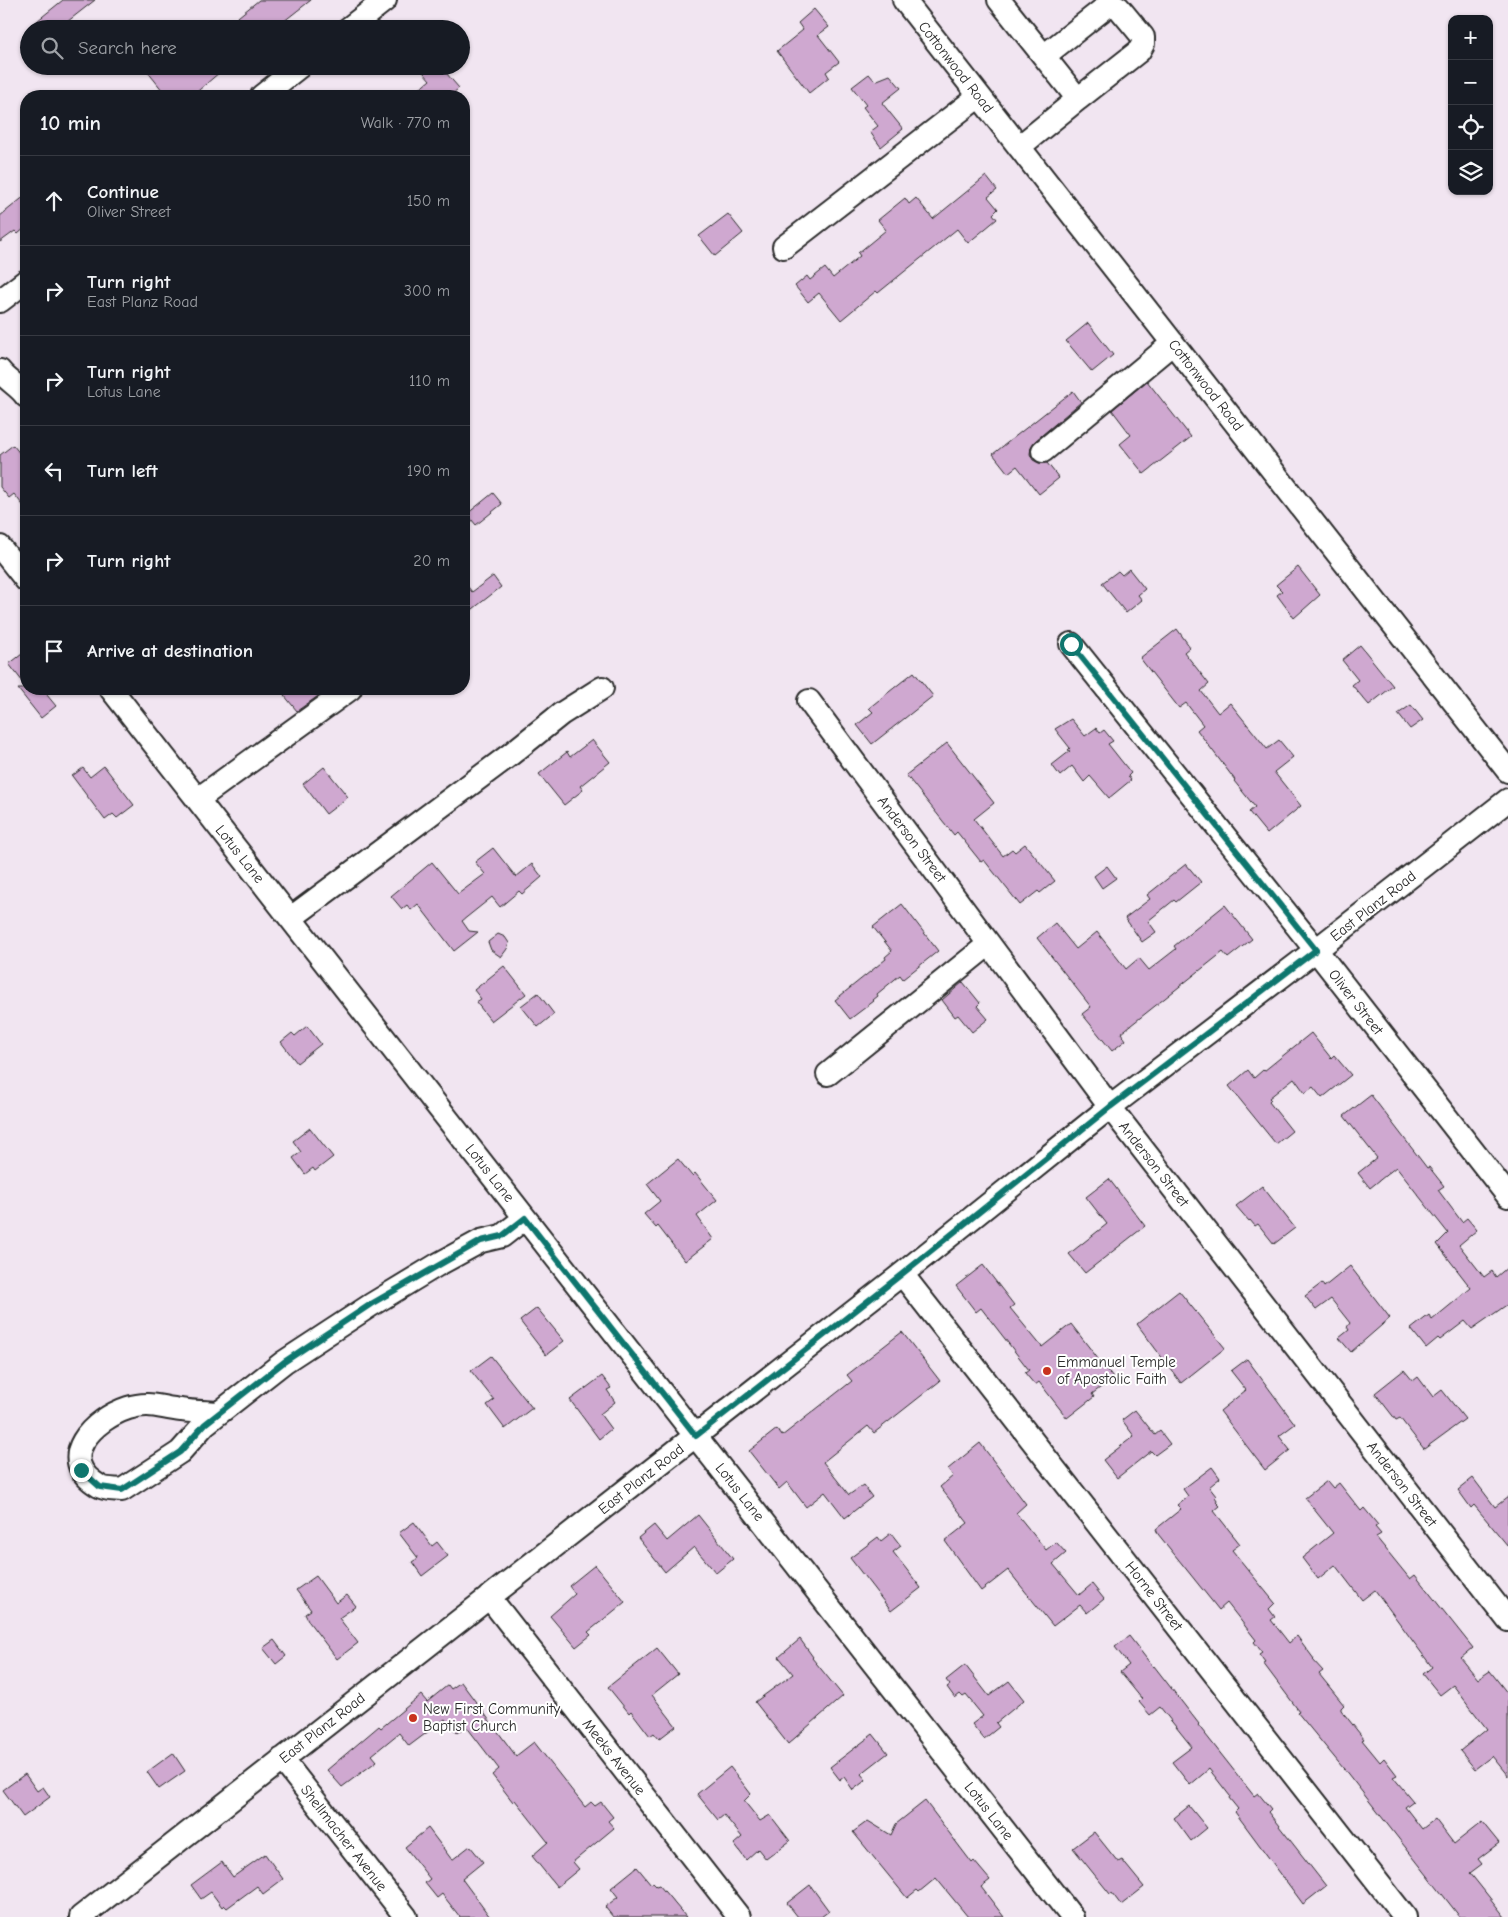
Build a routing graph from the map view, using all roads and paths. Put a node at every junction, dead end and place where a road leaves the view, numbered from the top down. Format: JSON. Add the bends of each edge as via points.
{"nodes":[{"id":1,"x":385,"y":0,"type":"edge"},
{"id":2,"x":904,"y":0,"type":"edge"},
{"id":3,"x":999,"y":0,"type":"edge"},
{"id":4,"x":359,"y":20,"type":"edge"},
{"id":5,"x":1044,"y":56,"type":"junction"},
{"id":6,"x":289,"y":75,"type":"edge"},
{"id":7,"x":270,"y":90,"type":"edge"},
{"id":8,"x":979,"y":96,"type":"junction"},
{"id":9,"x":1078,"y":99,"type":"junction"},
{"id":10,"x":1019,"y":147,"type":"junction"},
{"id":11,"x":784,"y":247,"type":"dead end"},
{"id":12,"x":20,"y":286,"type":"edge"},
{"id":13,"x":0,"y":301,"type":"edge"},
{"id":14,"x":1173,"y":343,"type":"junction"},
{"id":15,"x":0,"y":371,"type":"edge"},
{"id":16,"x":20,"y":388,"type":"edge"},
{"id":17,"x":1044,"y":452,"type":"dead end"},
{"id":18,"x":0,"y":547,"type":"edge"},
{"id":19,"x":20,"y":572,"type":"edge"},
{"id":20,"x":1071,"y":644,"type":"dead end"},
{"id":21,"x":602,"y":688,"type":"dead end"},
{"id":22,"x":116,"y":695,"type":"edge"},
{"id":23,"x":342,"y":695,"type":"edge"},
{"id":24,"x":809,"y":701,"type":"dead end"},
{"id":25,"x":1508,"y":771,"type":"edge"},
{"id":26,"x":198,"y":799,"type":"junction"},
{"id":27,"x":1508,"y":800,"type":"edge"},
{"id":28,"x":291,"y":918,"type":"junction"},
{"id":29,"x":990,"y":944,"type":"junction"},
{"id":30,"x":1316,"y":950,"type":"junction"},
{"id":31,"x":828,"y":1074,"type":"dead end"},
{"id":32,"x":1110,"y":1107,"type":"junction"},
{"id":33,"x":1508,"y":1196,"type":"edge"},
{"id":34,"x":525,"y":1218,"type":"junction"},
{"id":35,"x":902,"y":1274,"type":"junction"},
{"id":36,"x":220,"y":1412,"type":"junction"},
{"id":37,"x":696,"y":1436,"type":"junction"},
{"id":38,"x":489,"y":1598,"type":"junction"},
{"id":39,"x":1508,"y":1620,"type":"edge"},
{"id":40,"x":282,"y":1759,"type":"junction"},
{"id":41,"x":81,"y":1917,"type":"edge"},
{"id":42,"x":406,"y":1917,"type":"edge"},
{"id":43,"x":739,"y":1917,"type":"edge"},
{"id":44,"x":1072,"y":1917,"type":"edge"},
{"id":45,"x":1405,"y":1917,"type":"edge"}],
"edges":[{"from":1,"to":4,"type":"street"},
{"from":2,"to":8,"type":"street","name":"Cottonwood Road"},
{"from":3,"to":5,"type":"street"},
{"from":5,"to":9,"type":"street"},
{"from":5,"to":9,"type":"street","via":[[1106,7],[1114,5],[1143,37],[1139,51]]},
{"from":6,"to":7,"type":"street"},
{"from":8,"to":10,"type":"street","name":"Cottonwood Road"},
{"from":8,"to":11,"type":"street"},
{"from":9,"to":10,"type":"street"},
{"from":10,"to":14,"type":"street","name":"Cottonwood Road"},
{"from":12,"to":13,"type":"street"},
{"from":14,"to":17,"type":"street"},
{"from":14,"to":25,"type":"street","name":"Cottonwood Road"},
{"from":15,"to":16,"type":"street","via":[[9,382]]},
{"from":18,"to":19,"type":"street"},
{"from":20,"to":30,"type":"street","name":"Oliver Street"},
{"from":21,"to":28,"type":"street","via":[[561,714]]},
{"from":22,"to":26,"type":"street","name":"Lotus Lane"},
{"from":23,"to":26,"type":"street"},
{"from":24,"to":29,"type":"street","name":"Anderson Street"},
{"from":26,"to":28,"type":"street","name":"Lotus Lane"},
{"from":27,"to":30,"type":"street","name":"East Planz Road"},
{"from":28,"to":34,"type":"street","name":"Lotus Lane"},
{"from":29,"to":31,"type":"street"},
{"from":29,"to":32,"type":"street","name":"Anderson Street"},
{"from":30,"to":32,"type":"street","name":"East Planz Road"},
{"from":30,"to":33,"type":"street","name":"Oliver Street"},
{"from":32,"to":35,"type":"street","name":"East Planz Road"},
{"from":32,"to":39,"type":"street","name":"Anderson Street"},
{"from":34,"to":36,"type":"street","via":[[502,1236],[481,1241],[371,1304],[284,1362]]},
{"from":34,"to":37,"type":"street","name":"Lotus Lane"},
{"from":35,"to":37,"type":"street","name":"East Planz Road"},
{"from":35,"to":45,"type":"street","name":"Horne Street"},
{"from":36,"to":36,"type":"street","via":[[180,1452],[122,1490],[100,1487],[81,1470],[78,1453],[83,1439],[100,1422],[126,1408],[145,1403],[181,1410]]},
{"from":37,"to":38,"type":"street","name":"East Planz Road"},
{"from":37,"to":44,"type":"street","name":"Lotus Lane"},
{"from":38,"to":40,"type":"street","name":"East Planz Road"},
{"from":38,"to":43,"type":"street","name":"Meeks Avenue"},
{"from":40,"to":41,"type":"street","name":"East Planz Road"},
{"from":40,"to":42,"type":"street","name":"Shellmacher Avenue"}]}
